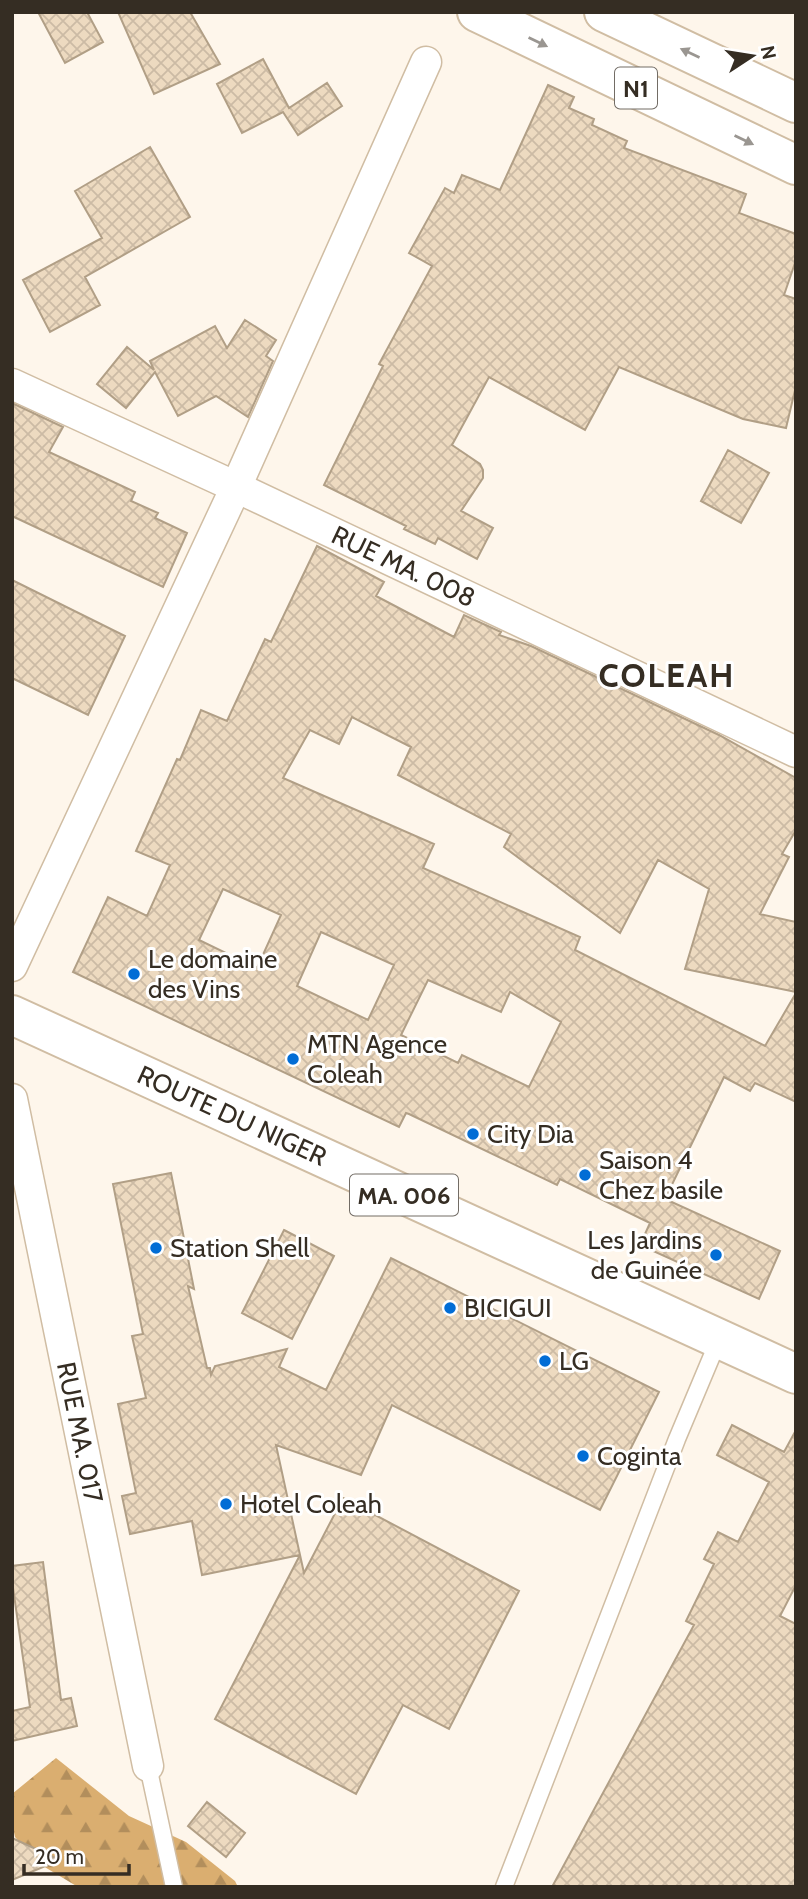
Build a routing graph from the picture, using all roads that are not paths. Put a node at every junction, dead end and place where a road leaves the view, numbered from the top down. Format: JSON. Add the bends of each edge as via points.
{"nodes":[{"id":1,"x":477,"y":12,"type":"edge"},
{"id":2,"x":604,"y":12,"type":"edge"},
{"id":3,"x":426,"y":62,"type":"dead end"},
{"id":4,"x":796,"y":103,"type":"edge"},
{"id":5,"x":796,"y":164,"type":"edge"},
{"id":6,"x":12,"y":384,"type":"edge"},
{"id":7,"x":236,"y":486,"type":"junction"},
{"id":8,"x":796,"y":752,"type":"edge"},
{"id":9,"x":12,"y":965,"type":"edge"},
{"id":10,"x":12,"y":1015,"type":"edge"},
{"id":11,"x":12,"y":1099,"type":"edge"},
{"id":12,"x":719,"y":1339,"type":"junction"},
{"id":13,"x":796,"y":1374,"type":"edge"},
{"id":14,"x":148,"y":1766,"type":"joint"},
{"id":15,"x":174,"y":1887,"type":"edge"},
{"id":16,"x":504,"y":1887,"type":"edge"}],
"edges":[{"from":1,"to":5,"type":"main road","number":"N1","one_way":true},
{"from":4,"to":2,"type":"main road","number":"N1","one_way":true},
{"from":3,"to":7,"type":"street"},
{"from":6,"to":7,"type":"street","name":"RUE MA. 008"},
{"from":7,"to":8,"type":"street","name":"RUE MA. 008"},
{"from":7,"to":9,"type":"street"},
{"from":10,"to":12,"type":"main road","name":"ROUTE DU NIGER","number":"MA. 006"},
{"from":11,"to":14,"type":"street","name":"RUE MA. 017"},
{"from":12,"to":13,"type":"main road","name":"ROUTE DU NIGER","number":"MA. 006"},
{"from":12,"to":16,"type":"lane"},
{"from":14,"to":15,"type":"lane"}]}
